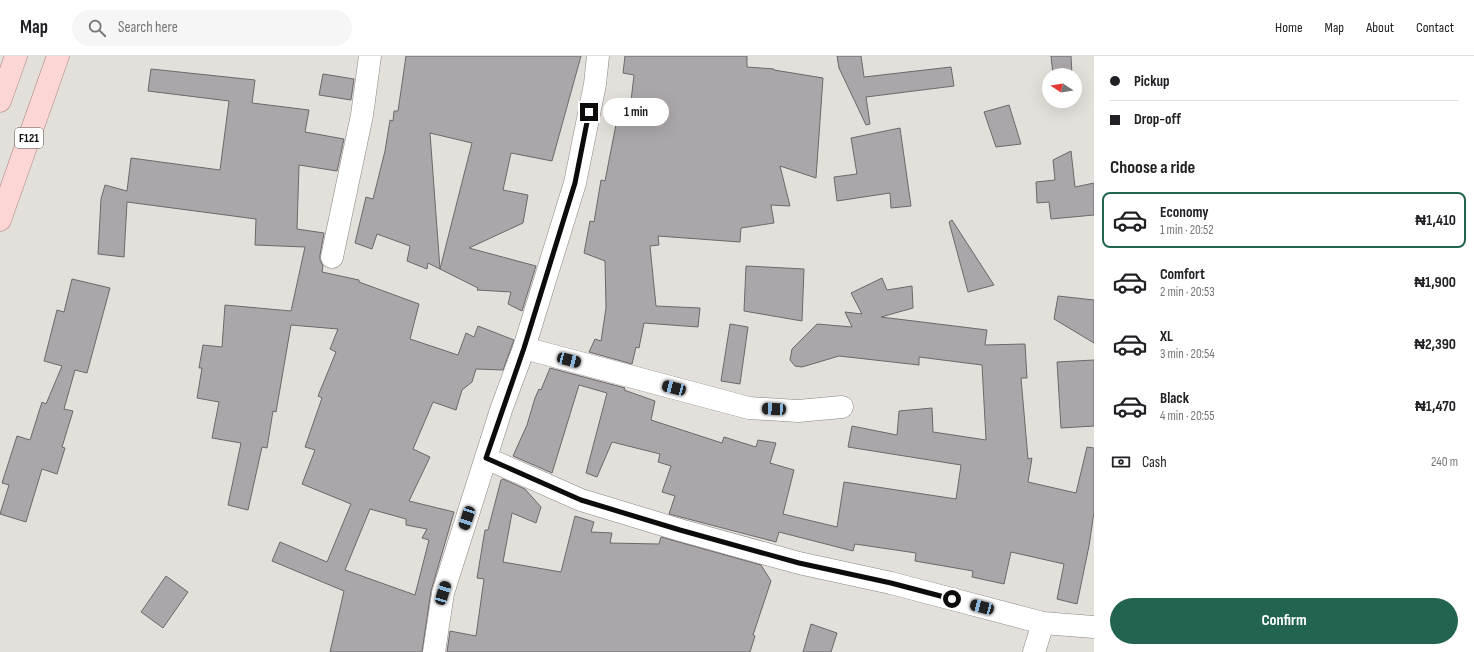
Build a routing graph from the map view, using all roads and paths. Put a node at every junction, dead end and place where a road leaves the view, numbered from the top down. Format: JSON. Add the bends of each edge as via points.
{"nodes":[{"id":1,"x":16,"y":56,"type":"edge"},
{"id":2,"x":58,"y":56,"type":"edge"},
{"id":3,"x":370,"y":56,"type":"edge"},
{"id":4,"x":598,"y":56,"type":"edge"},
{"id":5,"x":0,"y":101,"type":"edge"},
{"id":6,"x":0,"y":220,"type":"edge"},
{"id":7,"x":332,"y":257,"type":"dead end"},
{"id":8,"x":524,"y":348,"type":"junction"},
{"id":9,"x":842,"y":407,"type":"dead end"},
{"id":10,"x":486,"y":458,"type":"junction"},
{"id":11,"x":1042,"y":623,"type":"junction"},
{"id":12,"x":1094,"y":627,"type":"edge"},
{"id":13,"x":434,"y":652,"type":"edge"},
{"id":14,"x":1034,"y":652,"type":"edge"}],
"edges":[{"from":1,"to":5,"type":"main road"},
{"from":2,"to":6,"type":"main road","number":"F121"},
{"from":3,"to":7,"type":"street","via":[[362,115]]},
{"from":4,"to":8,"type":"street","via":[[595,84],[575,183]]},
{"from":8,"to":9,"type":"street","via":[[749,408],[798,411]]},
{"from":8,"to":10,"type":"street"},
{"from":10,"to":11,"type":"street","via":[[581,500],[680,530],[799,563],[891,583]]},
{"from":10,"to":13,"type":"street","via":[[443,593]]},
{"from":11,"to":12,"type":"street"},
{"from":11,"to":14,"type":"street"}]}
